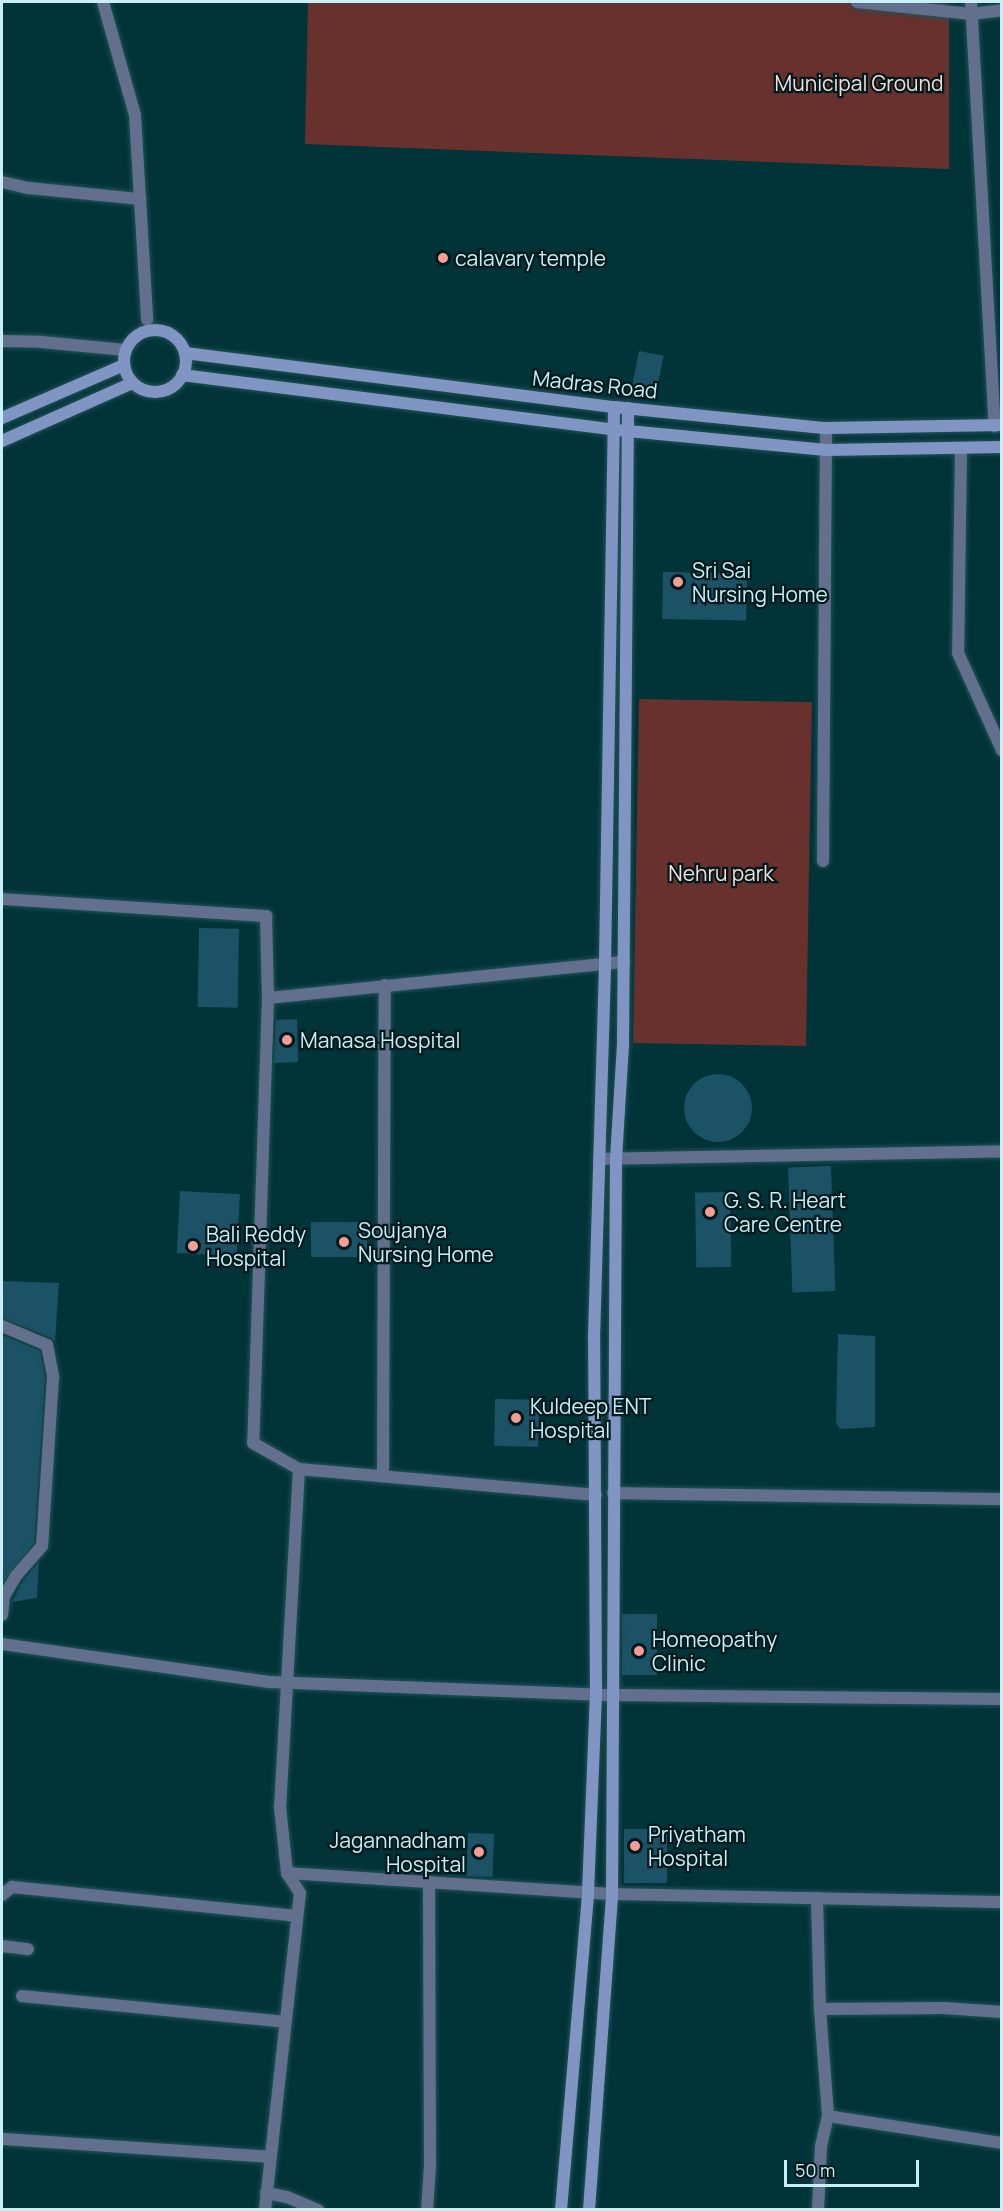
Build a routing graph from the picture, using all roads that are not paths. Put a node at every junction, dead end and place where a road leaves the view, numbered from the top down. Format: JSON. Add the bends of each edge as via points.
{"nodes":[{"id":1,"x":104,"y":2,"type":"edge"},
{"id":2,"x":857,"y":2,"type":"edge"},
{"id":3,"x":971,"y":8,"type":"edge"},
{"id":4,"x":1002,"y":10,"type":"edge"},
{"id":5,"x":2,"y":182,"type":"edge"},
{"id":6,"x":140,"y":199,"type":"junction"},
{"id":7,"x":147,"y":320,"type":"dead end"},
{"id":8,"x":2,"y":341,"type":"edge"},
{"id":9,"x":126,"y":350,"type":"junction"},
{"id":10,"x":185,"y":353,"type":"junction"},
{"id":11,"x":124,"y":364,"type":"junction"},
{"id":12,"x":182,"y":375,"type":"junction"},
{"id":13,"x":132,"y":382,"type":"junction"},
{"id":14,"x":614,"y":407,"type":"junction"},
{"id":15,"x":628,"y":408,"type":"junction"},
{"id":16,"x":2,"y":418,"type":"edge"},
{"id":17,"x":998,"y":425,"type":"edge"},
{"id":18,"x":826,"y":428,"type":"junction"},
{"id":19,"x":613,"y":429,"type":"junction"},
{"id":20,"x":628,"y":431,"type":"junction"},
{"id":21,"x":2,"y":441,"type":"edge"},
{"id":22,"x":1002,"y":447,"type":"edge"},
{"id":23,"x":961,"y":448,"type":"junction"},
{"id":24,"x":826,"y":450,"type":"junction"},
{"id":25,"x":1002,"y":750,"type":"edge"},
{"id":26,"x":823,"y":861,"type":"dead end"},
{"id":27,"x":2,"y":899,"type":"edge"},
{"id":28,"x":624,"y":962,"type":"junction"},
{"id":29,"x":605,"y":964,"type":"junction"},
{"id":30,"x":385,"y":985,"type":"junction"},
{"id":31,"x":267,"y":998,"type":"junction"},
{"id":32,"x":1002,"y":1151,"type":"edge"},
{"id":33,"x":599,"y":1159,"type":"junction"},
{"id":34,"x":616,"y":1159,"type":"junction"},
{"id":35,"x":2,"y":1326,"type":"edge"},
{"id":36,"x":299,"y":1469,"type":"junction"},
{"id":37,"x":382,"y":1476,"type":"junction"},
{"id":38,"x":613,"y":1493,"type":"junction"},
{"id":39,"x":596,"y":1495,"type":"junction"},
{"id":40,"x":1002,"y":1499,"type":"edge"},
{"id":41,"x":2,"y":1615,"type":"edge"},
{"id":42,"x":2,"y":1644,"type":"edge"},
{"id":43,"x":287,"y":1683,"type":"junction"},
{"id":44,"x":596,"y":1694,"type":"junction"},
{"id":45,"x":614,"y":1695,"type":"junction"},
{"id":46,"x":1002,"y":1700,"type":"edge"},
{"id":47,"x":287,"y":1873,"type":"junction"},
{"id":48,"x":429,"y":1882,"type":"junction"},
{"id":49,"x":588,"y":1893,"type":"junction"},
{"id":50,"x":612,"y":1894,"type":"junction"},
{"id":51,"x":2,"y":1895,"type":"edge"},
{"id":52,"x":817,"y":1898,"type":"junction"},
{"id":53,"x":1002,"y":1902,"type":"edge"},
{"id":54,"x":297,"y":1916,"type":"junction"},
{"id":55,"x":2,"y":1946,"type":"edge"},
{"id":56,"x":28,"y":1949,"type":"dead end"},
{"id":57,"x":22,"y":1996,"type":"dead end"},
{"id":58,"x":820,"y":2009,"type":"junction"},
{"id":59,"x":1002,"y":2012,"type":"edge"},
{"id":60,"x":285,"y":2022,"type":"junction"},
{"id":61,"x":828,"y":2116,"type":"junction"},
{"id":62,"x":2,"y":2139,"type":"edge"},
{"id":63,"x":1002,"y":2144,"type":"edge"},
{"id":64,"x":270,"y":2157,"type":"junction"},
{"id":65,"x":266,"y":2193,"type":"junction"},
{"id":66,"x":265,"y":2210,"type":"edge"},
{"id":67,"x":318,"y":2210,"type":"edge"},
{"id":68,"x":427,"y":2210,"type":"edge"},
{"id":69,"x":561,"y":2210,"type":"edge"},
{"id":70,"x":589,"y":2210,"type":"edge"},
{"id":71,"x":818,"y":2210,"type":"edge"}],
"edges":[{"from":1,"to":6,"type":"street","via":[[135,115]]},
{"from":2,"to":3,"type":"street"},
{"from":3,"to":4,"type":"street"},
{"from":3,"to":17,"type":"street"},
{"from":5,"to":6,"type":"street"},
{"from":6,"to":7,"type":"street"},
{"from":8,"to":9,"type":"street"},
{"from":9,"to":10,"type":"main road","via":[[135,337],[154,330],[174,336]]},
{"from":9,"to":11,"type":"main road"},
{"from":10,"to":12,"type":"main road"},
{"from":10,"to":14,"type":"main road","name":"Madras Road"},
{"from":11,"to":13,"type":"main road"},
{"from":11,"to":16,"type":"main road"},
{"from":12,"to":13,"type":"main road","via":[[170,388],[160,391],[150,392]]},
{"from":12,"to":19,"type":"main road"},
{"from":13,"to":21,"type":"main road"},
{"from":14,"to":15,"type":"main road","name":"Madras Road"},
{"from":14,"to":19,"type":"main road"},
{"from":15,"to":18,"type":"main road","name":"Madras Road"},
{"from":15,"to":20,"type":"main road"},
{"from":17,"to":18,"type":"main road","name":"Madras Road"},
{"from":18,"to":24,"type":"street"},
{"from":19,"to":20,"type":"main road"},
{"from":19,"to":29,"type":"main road"},
{"from":20,"to":24,"type":"main road"},
{"from":20,"to":28,"type":"main road"},
{"from":22,"to":23,"type":"main road"},
{"from":23,"to":24,"type":"main road"},
{"from":23,"to":25,"type":"street","via":[[958,653]]},
{"from":24,"to":26,"type":"street"},
{"from":27,"to":31,"type":"street","via":[[266,916]]},
{"from":28,"to":29,"type":"street"},
{"from":28,"to":34,"type":"main road"},
{"from":29,"to":30,"type":"street"},
{"from":29,"to":33,"type":"main road"},
{"from":30,"to":31,"type":"street"},
{"from":30,"to":37,"type":"street"},
{"from":31,"to":36,"type":"street","via":[[253,1443]]},
{"from":32,"to":34,"type":"street"},
{"from":33,"to":34,"type":"street"},
{"from":33,"to":39,"type":"main road","via":[[594,1338]]},
{"from":34,"to":38,"type":"main road"},
{"from":35,"to":41,"type":"street","via":[[47,1345],[52,1377],[42,1546],[4,1596]]},
{"from":36,"to":37,"type":"street"},
{"from":36,"to":43,"type":"street"},
{"from":37,"to":39,"type":"street"},
{"from":38,"to":40,"type":"street"},
{"from":38,"to":45,"type":"main road"},
{"from":39,"to":44,"type":"main road"},
{"from":42,"to":43,"type":"street"},
{"from":43,"to":44,"type":"street"},
{"from":43,"to":47,"type":"street","via":[[280,1807]]},
{"from":44,"to":45,"type":"street"},
{"from":44,"to":49,"type":"main road"},
{"from":45,"to":46,"type":"street"},
{"from":45,"to":50,"type":"main road"},
{"from":47,"to":48,"type":"street"},
{"from":47,"to":54,"type":"street","via":[[300,1893]]},
{"from":48,"to":49,"type":"street"},
{"from":48,"to":68,"type":"street"},
{"from":49,"to":50,"type":"street"},
{"from":49,"to":69,"type":"main road"},
{"from":50,"to":52,"type":"street"},
{"from":50,"to":70,"type":"main road"},
{"from":51,"to":54,"type":"street","via":[[12,1887]]},
{"from":52,"to":53,"type":"street"},
{"from":52,"to":58,"type":"street"},
{"from":54,"to":60,"type":"street"},
{"from":55,"to":56,"type":"street"},
{"from":57,"to":60,"type":"street"},
{"from":58,"to":59,"type":"street","via":[[943,2008]]},
{"from":58,"to":61,"type":"street"},
{"from":60,"to":64,"type":"street"},
{"from":61,"to":63,"type":"street"},
{"from":61,"to":71,"type":"street","via":[[821,2146]]},
{"from":62,"to":64,"type":"street"},
{"from":64,"to":65,"type":"street"},
{"from":65,"to":66,"type":"street"},
{"from":65,"to":67,"type":"street"}]}
